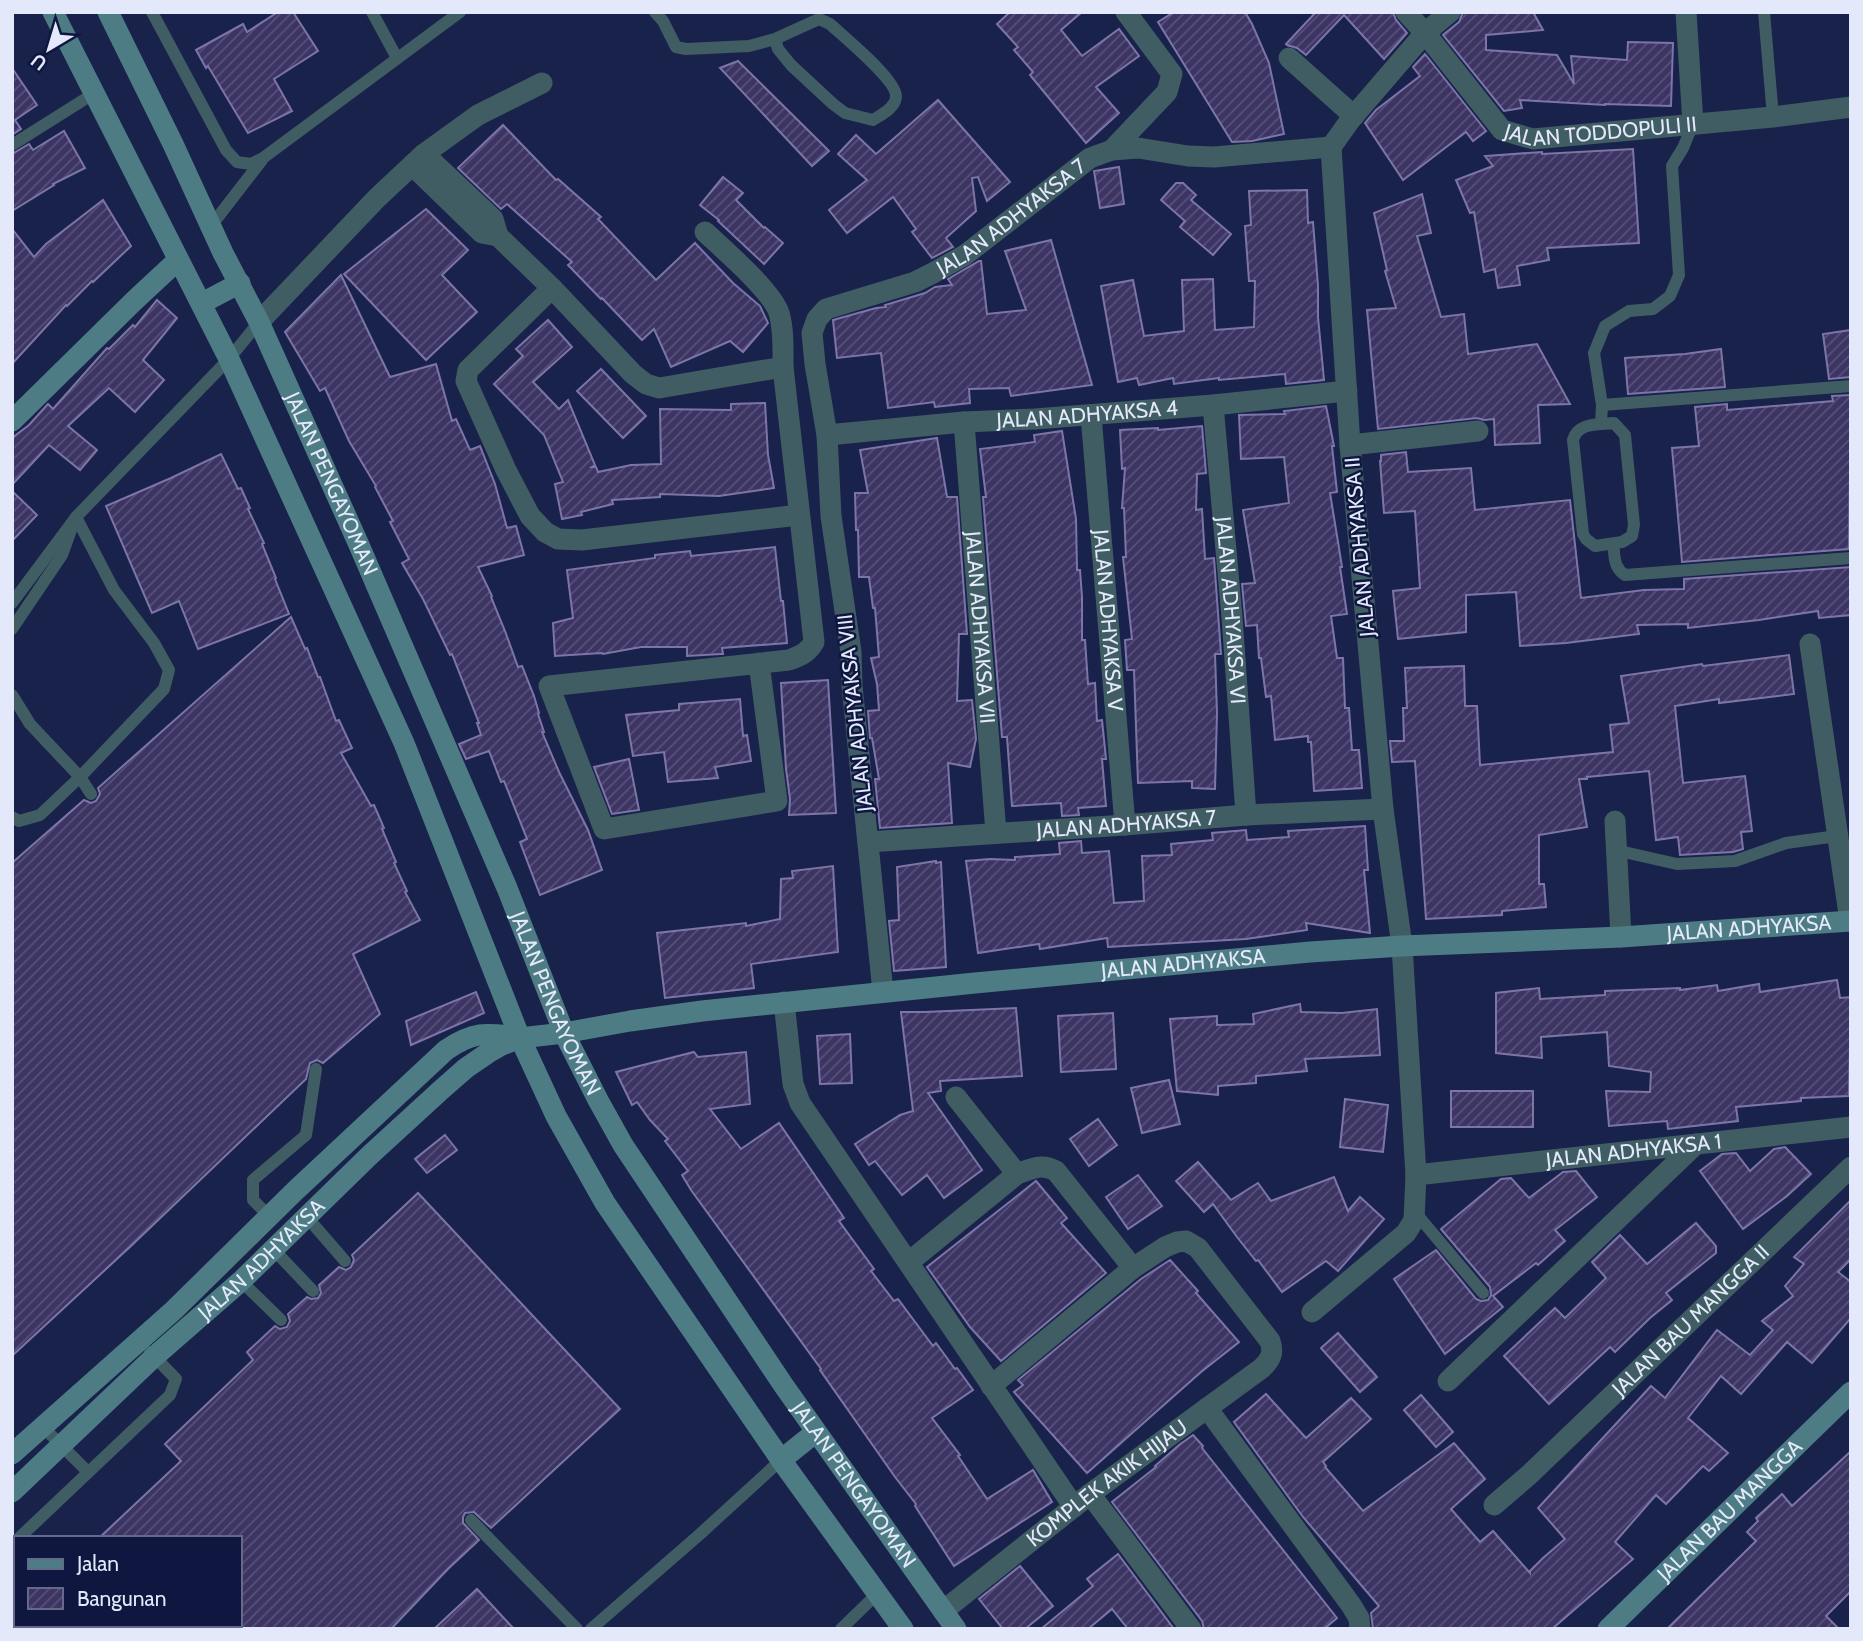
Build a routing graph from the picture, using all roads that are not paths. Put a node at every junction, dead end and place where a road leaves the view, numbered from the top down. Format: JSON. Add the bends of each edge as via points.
{"nodes":[{"id":1,"x":52,"y":12,"type":"edge"},
{"id":2,"x":108,"y":12,"type":"edge"},
{"id":3,"x":152,"y":12,"type":"edge"},
{"id":4,"x":372,"y":12,"type":"edge"},
{"id":5,"x":460,"y":12,"type":"edge"},
{"id":6,"x":655,"y":12,"type":"edge"},
{"id":7,"x":1126,"y":12,"type":"edge"},
{"id":8,"x":1406,"y":12,"type":"edge"},
{"id":9,"x":1450,"y":12,"type":"edge"},
{"id":10,"x":1686,"y":12,"type":"edge"},
{"id":11,"x":1764,"y":12,"type":"edge"},
{"id":12,"x":1425,"y":33,"type":"junction"},
{"id":13,"x":775,"y":39,"type":"junction"},
{"id":14,"x":397,"y":58,"type":"junction"},
{"id":15,"x":1289,"y":58,"type":"dead end"},
{"id":16,"x":542,"y":83,"type":"dead end"},
{"id":17,"x":93,"y":94,"type":"junction"},
{"id":18,"x":1851,"y":107,"type":"edge"},
{"id":19,"x":1354,"y":116,"type":"junction"},
{"id":20,"x":1773,"y":117,"type":"junction"},
{"id":21,"x":1693,"y":124,"type":"junction"},
{"id":22,"x":12,"y":145,"type":"edge"},
{"id":23,"x":1331,"y":147,"type":"junction"},
{"id":24,"x":1112,"y":150,"type":"junction"},
{"id":25,"x":263,"y":158,"type":"junction"},
{"id":26,"x":418,"y":160,"type":"junction"},
{"id":27,"x":211,"y":226,"type":"junction"},
{"id":28,"x":705,"y":232,"type":"dead end"},
{"id":29,"x":178,"y":260,"type":"junction"},
{"id":30,"x":240,"y":283,"type":"junction"},
{"id":31,"x":552,"y":288,"type":"junction"},
{"id":32,"x":202,"y":303,"type":"junction"},
{"id":33,"x":259,"y":321,"type":"junction"},
{"id":34,"x":229,"y":359,"type":"junction"},
{"id":35,"x":783,"y":367,"type":"junction"},
{"id":36,"x":1851,"y":386,"type":"edge"},
{"id":37,"x":1347,"y":391,"type":"junction"},
{"id":38,"x":1213,"y":405,"type":"junction"},
{"id":39,"x":1602,"y":405,"type":"junction"},
{"id":40,"x":1091,"y":415,"type":"junction"},
{"id":41,"x":12,"y":421,"type":"edge"},
{"id":42,"x":964,"y":422,"type":"junction"},
{"id":43,"x":1601,"y":424,"type":"junction"},
{"id":44,"x":1479,"y":431,"type":"dead end"},
{"id":45,"x":827,"y":435,"type":"junction"},
{"id":46,"x":1350,"y":445,"type":"junction"},
{"id":47,"x":799,"y":515,"type":"junction"},
{"id":48,"x":76,"y":517,"type":"junction"},
{"id":49,"x":1613,"y":544,"type":"junction"},
{"id":50,"x":1851,"y":558,"type":"edge"},
{"id":51,"x":12,"y":603,"type":"edge"},
{"id":52,"x":12,"y":629,"type":"edge"},
{"id":53,"x":1810,"y":644,"type":"dead end"},
{"id":54,"x":759,"y":663,"type":"junction"},
{"id":55,"x":12,"y":695,"type":"edge"},
{"id":56,"x":80,"y":777,"type":"junction"},
{"id":57,"x":92,"y":793,"type":"dead end"},
{"id":58,"x":1383,"y":809,"type":"junction"},
{"id":59,"x":1246,"y":815,"type":"junction"},
{"id":60,"x":12,"y":817,"type":"edge"},
{"id":61,"x":1615,"y":821,"type":"dead end"},
{"id":62,"x":1125,"y":825,"type":"junction"},
{"id":63,"x":996,"y":833,"type":"junction"},
{"id":64,"x":1844,"y":835,"type":"edge"},
{"id":65,"x":868,"y":842,"type":"junction"},
{"id":66,"x":1615,"y":850,"type":"junction"},
{"id":67,"x":1851,"y":921,"type":"edge"},
{"id":68,"x":1621,"y":937,"type":"junction"},
{"id":69,"x":1402,"y":946,"type":"junction"},
{"id":70,"x":883,"y":992,"type":"junction"},
{"id":71,"x":784,"y":1002,"type":"junction"},
{"id":72,"x":564,"y":1033,"type":"junction"},
{"id":73,"x":520,"y":1038,"type":"junction"},
{"id":74,"x":316,"y":1069,"type":"dead end"},
{"id":75,"x":956,"y":1097,"type":"dead end"},
{"id":76,"x":1851,"y":1127,"type":"edge"},
{"id":77,"x":1696,"y":1144,"type":"junction"},
{"id":78,"x":1851,"y":1167,"type":"edge"},
{"id":79,"x":1017,"y":1174,"type":"junction"},
{"id":80,"x":1416,"y":1175,"type":"junction"},
{"id":81,"x":1414,"y":1211,"type":"junction"},
{"id":82,"x":269,"y":1216,"type":"junction"},
{"id":83,"x":306,"y":1216,"type":"junction"},
{"id":84,"x":273,"y":1249,"type":"junction"},
{"id":85,"x":345,"y":1261,"type":"dead end"},
{"id":86,"x":909,"y":1262,"type":"junction"},
{"id":87,"x":1133,"y":1268,"type":"junction"},
{"id":88,"x":241,"y":1281,"type":"junction"},
{"id":89,"x":313,"y":1291,"type":"dead end"},
{"id":90,"x":1483,"y":1293,"type":"dead end"},
{"id":91,"x":1312,"y":1312,"type":"dead end"},
{"id":92,"x":281,"y":1320,"type":"dead end"},
{"id":93,"x":139,"y":1341,"type":"junction"},
{"id":94,"x":155,"y":1356,"type":"junction"},
{"id":95,"x":1448,"y":1381,"type":"dead end"},
{"id":96,"x":990,"y":1386,"type":"junction"},
{"id":97,"x":1851,"y":1392,"type":"edge"},
{"id":98,"x":1207,"y":1408,"type":"junction"},
{"id":99,"x":43,"y":1427,"type":"junction"},
{"id":100,"x":817,"y":1432,"type":"junction"},
{"id":101,"x":62,"y":1445,"type":"junction"},
{"id":102,"x":12,"y":1454,"type":"edge"},
{"id":103,"x":781,"y":1460,"type":"junction"},
{"id":104,"x":88,"y":1472,"type":"junction"},
{"id":105,"x":12,"y":1492,"type":"edge"},
{"id":106,"x":1082,"y":1501,"type":"junction"},
{"id":107,"x":1494,"y":1505,"type":"dead end"},
{"id":108,"x":471,"y":1520,"type":"dead end"},
{"id":109,"x":21,"y":1536,"type":"edge"},
{"id":110,"x":877,"y":1594,"type":"junction"},
{"id":111,"x":943,"y":1611,"type":"junction"},
{"id":112,"x":902,"y":1628,"type":"edge"},
{"id":113,"x":577,"y":1629,"type":"edge"},
{"id":114,"x":591,"y":1629,"type":"edge"},
{"id":115,"x":841,"y":1629,"type":"edge"},
{"id":116,"x":956,"y":1629,"type":"edge"},
{"id":117,"x":1191,"y":1629,"type":"edge"},
{"id":118,"x":1360,"y":1629,"type":"edge"},
{"id":119,"x":1608,"y":1629,"type":"edge"}],
"edges":[{"from":1,"to":17,"type":"street","name":"JALAN PENGAYOMAN"},
{"from":2,"to":27,"type":"street","name":"JALAN PENGAYOMAN"},
{"from":3,"to":25,"type":"lane","via":[[226,150],[237,162],[251,164]]},
{"from":4,"to":14,"type":"lane"},
{"from":5,"to":14,"type":"lane"},
{"from":6,"to":13,"type":"lane","via":[[676,47],[749,46]]},
{"from":7,"to":24,"type":"street","via":[[1172,74],[1167,92]]},
{"from":8,"to":12,"type":"street","name":"JALAN TODDOPULI II"},
{"from":9,"to":12,"type":"street"},
{"from":10,"to":21,"type":"street"},
{"from":11,"to":20,"type":"lane"},
{"from":12,"to":19,"type":"street"},
{"from":12,"to":21,"type":"street","name":"JALAN TODDOPULI II","via":[[1502,130],[1533,139]]},
{"from":13,"to":13,"type":"lane","via":[[819,19],[830,23],[888,78],[896,100],[873,120],[845,113],[791,65]]},
{"from":14,"to":25,"type":"lane"},
{"from":15,"to":19,"type":"street"},
{"from":16,"to":26,"type":"street","via":[[478,115]]},
{"from":17,"to":22,"type":"lane"},
{"from":17,"to":29,"type":"street","name":"JALAN PENGAYOMAN"},
{"from":18,"to":20,"type":"street","name":"JALAN TODDOPULI II"},
{"from":19,"to":23,"type":"street"},
{"from":20,"to":21,"type":"street","name":"JALAN TODDOPULI II"},
{"from":21,"to":39,"type":"lane","via":[[1672,166],[1679,275],[1670,296],[1653,309],[1629,311],[1605,326],[1594,353]]},
{"from":23,"to":24,"type":"street","name":"JALAN ADHYAKSA 7","via":[[1214,157],[1138,148]]},
{"from":23,"to":37,"type":"street","name":"JALAN ADHYAKSA II"},
{"from":24,"to":45,"type":"street","name":"JALAN ADHYAKSA 7","via":[[1090,158],[965,254],[933,273],[820,314],[812,333]]},
{"from":25,"to":27,"type":"lane"},
{"from":26,"to":31,"type":"street","via":[[493,219],[498,236]]},
{"from":26,"to":33,"type":"street"},
{"from":27,"to":30,"type":"street","name":"JALAN PENGAYOMAN"},
{"from":28,"to":35,"type":"street","via":[[776,306]]},
{"from":29,"to":32,"type":"street","name":"JALAN PENGAYOMAN"},
{"from":29,"to":41,"type":"street"},
{"from":30,"to":32,"type":"street"},
{"from":30,"to":33,"type":"street","name":"JALAN PENGAYOMAN"},
{"from":31,"to":35,"type":"street","via":[[646,384],[659,388]]},
{"from":31,"to":47,"type":"street","via":[[466,375],[506,470],[530,516],[545,532],[558,539],[582,540]]},
{"from":32,"to":34,"type":"street","name":"JALAN PENGAYOMAN"},
{"from":33,"to":34,"type":"lane"},
{"from":33,"to":72,"type":"street","name":"JALAN PENGAYOMAN","via":[[497,864]]},
{"from":34,"to":48,"type":"lane"},
{"from":34,"to":73,"type":"street","name":"JALAN PENGAYOMAN","via":[[404,743]]},
{"from":35,"to":47,"type":"street"},
{"from":36,"to":39,"type":"lane"},
{"from":37,"to":38,"type":"street","name":"JALAN ADHYAKSA 4"},
{"from":37,"to":46,"type":"street","name":"JALAN ADHYAKSA II"},
{"from":38,"to":40,"type":"street","name":"JALAN ADHYAKSA 4"},
{"from":38,"to":59,"type":"street","name":"JALAN ADHYAKSA VI"},
{"from":39,"to":43,"type":"lane"},
{"from":40,"to":42,"type":"street","name":"JALAN ADHYAKSA 4"},
{"from":40,"to":62,"type":"street","name":"JALAN ADHYAKSA V"},
{"from":42,"to":45,"type":"street","name":"JALAN ADHYAKSA 4"},
{"from":42,"to":63,"type":"street","name":"JALAN ADHYAKSA VII"},
{"from":43,"to":49,"type":"lane","via":[[1614,423],[1625,435],[1634,525],[1632,536]]},
{"from":43,"to":49,"type":"lane","via":[[1575,432],[1577,480],[1583,534],[1595,545]]},
{"from":44,"to":46,"type":"street"},
{"from":45,"to":65,"type":"street","name":"JALAN ADHYAKSA VIII","via":[[831,516],[851,652]]},
{"from":46,"to":58,"type":"street","name":"JALAN ADHYAKSA II"},
{"from":47,"to":54,"type":"street","via":[[814,642],[800,656]]},
{"from":48,"to":51,"type":"lane"},
{"from":48,"to":52,"type":"lane","via":[[62,555]]},
{"from":48,"to":56,"type":"lane","via":[[114,590],[169,670],[164,689]]},
{"from":49,"to":50,"type":"lane","via":[[1615,565],[1625,575]]},
{"from":53,"to":64,"type":"street"},
{"from":54,"to":54,"type":"street","via":[[549,686],[604,829],[777,801]]},
{"from":55,"to":56,"type":"lane","via":[[30,724]]},
{"from":56,"to":57,"type":"lane"},
{"from":56,"to":60,"type":"lane","via":[[40,815],[19,821]]},
{"from":58,"to":59,"type":"street","name":"JALAN ADHYAKSA 7"},
{"from":58,"to":69,"type":"street","name":"JALAN ADHYAKSA II"},
{"from":59,"to":62,"type":"street","name":"JALAN ADHYAKSA 7"},
{"from":61,"to":66,"type":"street"},
{"from":62,"to":63,"type":"street","name":"JALAN ADHYAKSA 7"},
{"from":63,"to":65,"type":"street","name":"JALAN ADHYAKSA 7"},
{"from":64,"to":66,"type":"lane","via":[[1786,843],[1735,861],[1677,864]]},
{"from":64,"to":67,"type":"street"},
{"from":65,"to":70,"type":"street","name":"JALAN ADHYAKSA VIII"},
{"from":66,"to":68,"type":"street"},
{"from":67,"to":68,"type":"street","name":"JALAN ADHYAKSA"},
{"from":68,"to":69,"type":"street","name":"JALAN ADHYAKSA"},
{"from":69,"to":70,"type":"street","name":"JALAN ADHYAKSA"},
{"from":69,"to":80,"type":"street","name":"JALAN ADHYAKSA II"},
{"from":70,"to":71,"type":"street","name":"JALAN ADHYAKSA"},
{"from":71,"to":72,"type":"street","name":"JALAN ADHYAKSA"},
{"from":71,"to":86,"type":"street","via":[[793,1084],[800,1103]]},
{"from":72,"to":73,"type":"street","name":"JALAN ADHYAKSA"},
{"from":72,"to":100,"type":"street","name":"JALAN PENGAYOMAN","via":[[623,1145]]},
{"from":73,"to":82,"type":"street","name":"JALAN ADHYAKSA","via":[[488,1033],[461,1040],[446,1050]]},
{"from":73,"to":83,"type":"street","name":"JALAN ADHYAKSA","via":[[466,1068]]},
{"from":73,"to":103,"type":"street","name":"JALAN PENGAYOMAN","via":[[555,1116],[605,1203]]},
{"from":74,"to":82,"type":"lane","via":[[306,1135],[253,1180],[253,1200]]},
{"from":75,"to":79,"type":"street"},
{"from":76,"to":77,"type":"street","name":"JALAN ADHYAKSA 1"},
{"from":77,"to":80,"type":"street","name":"JALAN ADHYAKSA 1"},
{"from":77,"to":95,"type":"street"},
{"from":78,"to":107,"type":"street","name":"JALAN BAU MANGGA II"},
{"from":79,"to":86,"type":"street"},
{"from":79,"to":87,"type":"street","via":[[1048,1166],[1056,1171]]},
{"from":80,"to":81,"type":"street"},
{"from":81,"to":90,"type":"lane"},
{"from":81,"to":91,"type":"street","via":[[1406,1233]]},
{"from":82,"to":93,"type":"street","name":"JALAN ADHYAKSA"},
{"from":83,"to":84,"type":"street","name":"JALAN ADHYAKSA"},
{"from":83,"to":85,"type":"lane"},
{"from":84,"to":88,"type":"street","name":"JALAN ADHYAKSA"},
{"from":84,"to":89,"type":"lane"},
{"from":86,"to":96,"type":"street"},
{"from":87,"to":96,"type":"street"},
{"from":87,"to":98,"type":"street","name":"KOMPLEK AKIK HIJAU","via":[[1166,1247],[1186,1241],[1198,1248],[1270,1341],[1272,1356],[1262,1368]]},
{"from":88,"to":92,"type":"lane"},
{"from":88,"to":94,"type":"street","name":"JALAN ADHYAKSA"},
{"from":93,"to":94,"type":"lane"},
{"from":93,"to":99,"type":"street","name":"JALAN ADHYAKSA"},
{"from":94,"to":101,"type":"street","name":"JALAN ADHYAKSA"},
{"from":94,"to":104,"type":"lane","via":[[176,1379],[170,1395]]},
{"from":96,"to":106,"type":"street"},
{"from":97,"to":119,"type":"street","name":"JALAN BAU MANGGA"},
{"from":98,"to":106,"type":"street","name":"KOMPLEK AKIK HIJAU"},
{"from":98,"to":118,"type":"street","via":[[1351,1605]]},
{"from":99,"to":101,"type":"lane"},
{"from":99,"to":102,"type":"street","name":"JALAN ADHYAKSA"},
{"from":100,"to":103,"type":"street"},
{"from":100,"to":111,"type":"street","name":"JALAN PENGAYOMAN"},
{"from":101,"to":104,"type":"lane"},
{"from":101,"to":105,"type":"street","name":"JALAN ADHYAKSA"},
{"from":103,"to":110,"type":"street","name":"JALAN PENGAYOMAN"},
{"from":103,"to":114,"type":"lane"},
{"from":104,"to":109,"type":"lane"},
{"from":106,"to":111,"type":"street","name":"KOMPLEK AKIK HIJAU"},
{"from":106,"to":117,"type":"street"},
{"from":108,"to":113,"type":"lane"},
{"from":110,"to":112,"type":"street","name":"JALAN PENGAYOMAN"},
{"from":110,"to":115,"type":"lane"},
{"from":111,"to":116,"type":"street","name":"JALAN PENGAYOMAN"}]}
